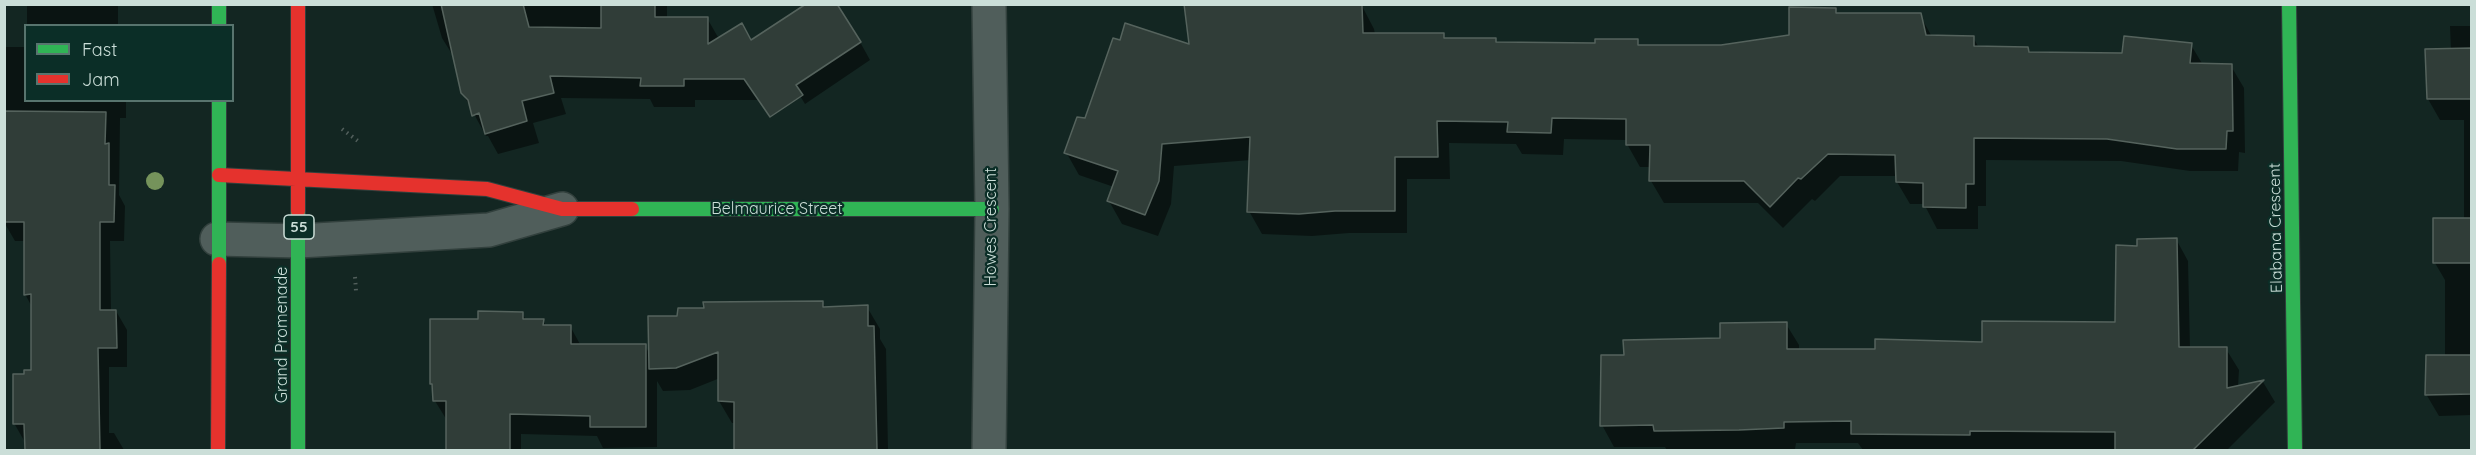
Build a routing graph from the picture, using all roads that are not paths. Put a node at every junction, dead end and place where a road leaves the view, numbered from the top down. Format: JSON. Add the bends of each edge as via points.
{"nodes":[{"id":1,"x":219,"y":4,"type":"edge"},
{"id":2,"x":298,"y":4,"type":"edge"},
{"id":3,"x":989,"y":4,"type":"edge"},
{"id":4,"x":2289,"y":4,"type":"edge"},
{"id":5,"x":219,"y":24,"type":"edge"},
{"id":6,"x":219,"y":102,"type":"edge"},
{"id":7,"x":219,"y":175,"type":"junction"},
{"id":8,"x":299,"y":179,"type":"junction"},
{"id":9,"x":561,"y":209,"type":"junction"},
{"id":10,"x":992,"y":209,"type":"junction"},
{"id":11,"x":218,"y":239,"type":"junction"},
{"id":12,"x":299,"y":241,"type":"junction"},
{"id":13,"x":218,"y":450,"type":"edge"},
{"id":14,"x":298,"y":450,"type":"edge"},
{"id":15,"x":989,"y":450,"type":"edge"},
{"id":16,"x":2295,"y":450,"type":"edge"}],
"edges":[{"from":1,"to":5,"type":"street"},
{"from":2,"to":8,"type":"street","name":"Grand Promenade","number":"55"},
{"from":3,"to":10,"type":"street","name":"Howes Crescent"},
{"from":4,"to":16,"type":"street","name":"Elabana Crescent"},
{"from":6,"to":7,"type":"street"},
{"from":7,"to":8,"type":"street","name":"Belmaurice Street"},
{"from":7,"to":11,"type":"street"},
{"from":8,"to":9,"type":"street","name":"Belmaurice Street","via":[[487,189]]},
{"from":8,"to":12,"type":"street","name":"Grand Promenade","number":"55"},
{"from":9,"to":10,"type":"street","name":"Belmaurice Street"},
{"from":9,"to":12,"type":"street","name":"Belmaurice Street","via":[[489,230]]},
{"from":10,"to":15,"type":"street","name":"Howes Crescent"},
{"from":11,"to":12,"type":"street","name":"Belmaurice Street"},
{"from":11,"to":13,"type":"street"},
{"from":12,"to":14,"type":"street","name":"Grand Promenade","number":"55"}]}
